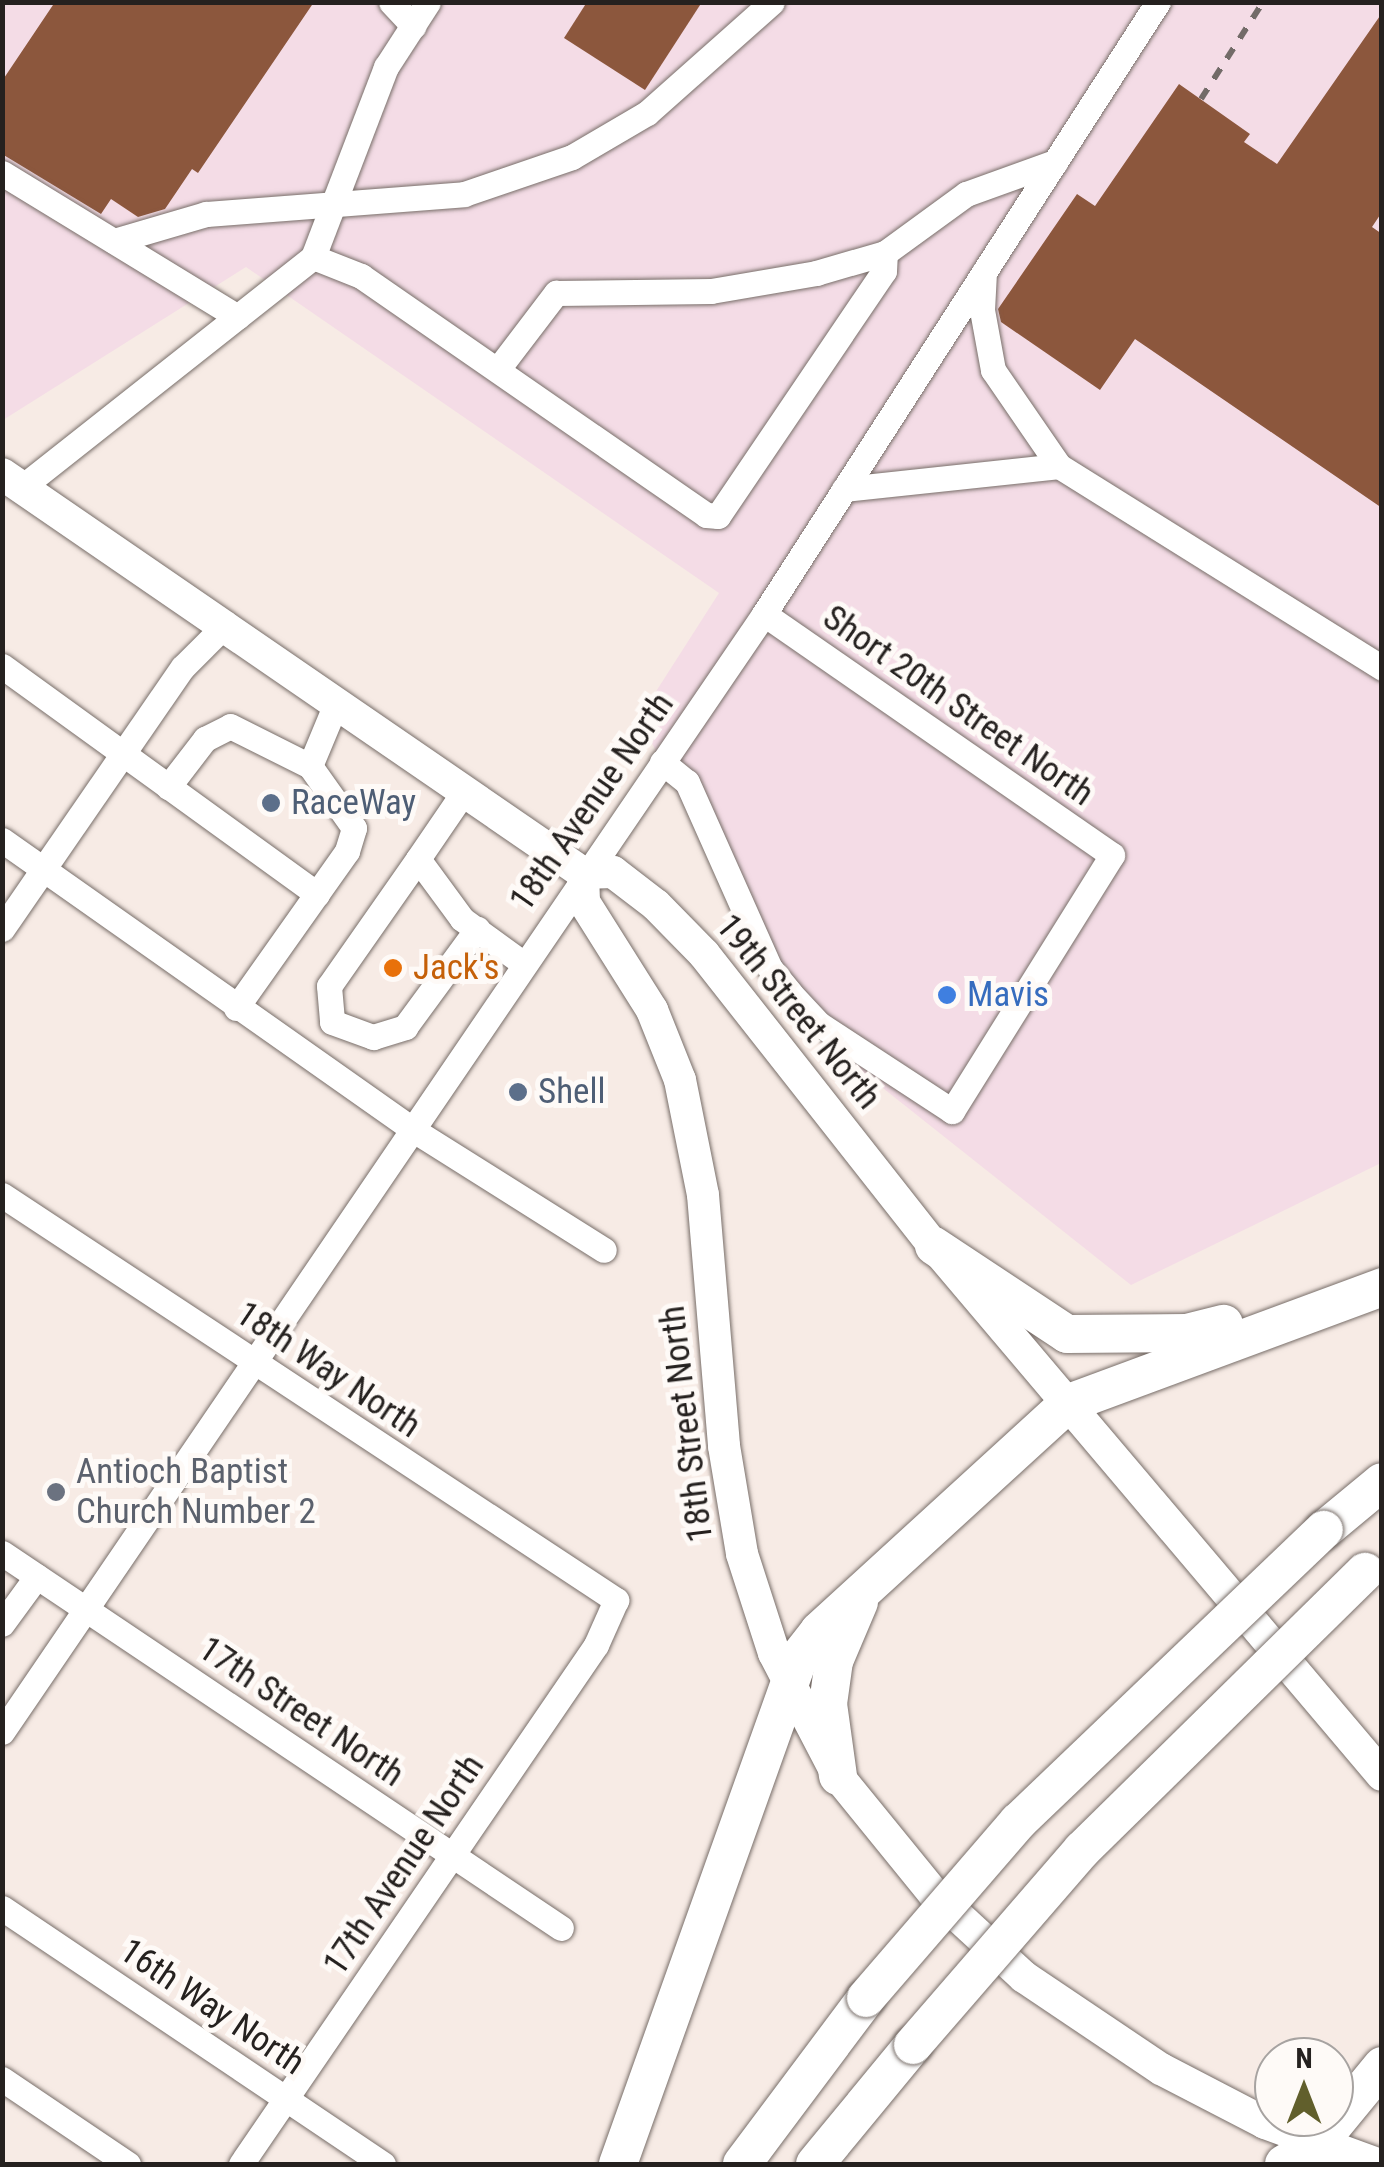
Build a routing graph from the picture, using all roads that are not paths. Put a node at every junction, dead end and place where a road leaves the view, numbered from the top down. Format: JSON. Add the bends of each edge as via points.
{"nodes":[{"id":1,"x":391,"y":2,"type":"edge"},
{"id":2,"x":428,"y":2,"type":"edge"},
{"id":3,"x":772,"y":2,"type":"edge"},
{"id":4,"x":1158,"y":2,"type":"edge"},
{"id":5,"x":412,"y":26,"type":"junction"},
{"id":6,"x":1055,"y":162,"type":"junction"},
{"id":7,"x":2,"y":172,"type":"edge"},
{"id":8,"x":332,"y":210,"type":"junction"},
{"id":9,"x":114,"y":241,"type":"junction"},
{"id":10,"x":885,"y":253,"type":"junction"},
{"id":11,"x":314,"y":258,"type":"junction"},
{"id":12,"x":984,"y":272,"type":"junction"},
{"id":13,"x":238,"y":317,"type":"junction"},
{"id":14,"x":498,"y":369,"type":"junction"},
{"id":15,"x":1059,"y":466,"type":"junction"},
{"id":16,"x":12,"y":481,"type":"edge"},
{"id":17,"x":844,"y":490,"type":"junction"},
{"id":18,"x":764,"y":614,"type":"junction"},
{"id":19,"x":226,"y":624,"type":"junction"},
{"id":20,"x":2,"y":666,"type":"edge"},
{"id":21,"x":1382,"y":668,"type":"edge"},
{"id":22,"x":337,"y":701,"type":"junction"},
{"id":23,"x":124,"y":755,"type":"junction"},
{"id":24,"x":662,"y":762,"type":"junction"},
{"id":25,"x":310,"y":766,"type":"junction"},
{"id":26,"x":168,"y":787,"type":"junction"},
{"id":27,"x":464,"y":790,"type":"junction"},
{"id":28,"x":2,"y":840,"type":"edge"},
{"id":29,"x":418,"y":858,"type":"junction"},
{"id":30,"x":42,"y":868,"type":"junction"},
{"id":31,"x":583,"y":872,"type":"junction"},
{"id":32,"x":317,"y":894,"type":"junction"},
{"id":33,"x":2,"y":929,"type":"edge"},
{"id":34,"x":477,"y":929,"type":"junction"},
{"id":35,"x":524,"y":964,"type":"junction"},
{"id":36,"x":236,"y":1008,"type":"junction"},
{"id":37,"x":332,"y":1022,"type":"junction"},
{"id":38,"x":306,"y":1056,"type":"junction"},
{"id":39,"x":415,"y":1130,"type":"junction"},
{"id":40,"x":2,"y":1195,"type":"edge"},
{"id":41,"x":934,"y":1246,"type":"junction"},
{"id":42,"x":604,"y":1250,"type":"dead end"},
{"id":43,"x":1382,"y":1286,"type":"edge"},
{"id":44,"x":255,"y":1362,"type":"junction"},
{"id":45,"x":1068,"y":1403,"type":"junction"},
{"id":46,"x":1382,"y":1482,"type":"edge"},
{"id":47,"x":2,"y":1553,"type":"edge"},
{"id":48,"x":1373,"y":1566,"type":"edge"},
{"id":49,"x":37,"y":1576,"type":"junction"},
{"id":50,"x":862,"y":1595,"type":"junction"},
{"id":51,"x":616,"y":1600,"type":"joint"},
{"id":52,"x":86,"y":1610,"type":"junction"},
{"id":53,"x":2,"y":1624,"type":"edge"},
{"id":54,"x":790,"y":1682,"type":"junction"},
{"id":55,"x":2,"y":1732,"type":"edge"},
{"id":56,"x":1382,"y":1775,"type":"edge"},
{"id":57,"x":838,"y":1776,"type":"junction"},
{"id":58,"x":454,"y":1855,"type":"junction"},
{"id":59,"x":2,"y":1908,"type":"edge"},
{"id":60,"x":561,"y":1928,"type":"dead end"},
{"id":61,"x":1382,"y":2066,"type":"edge"},
{"id":62,"x":2,"y":2078,"type":"edge"},
{"id":63,"x":288,"y":2099,"type":"junction"},
{"id":64,"x":1318,"y":2144,"type":"junction"},
{"id":65,"x":128,"y":2164,"type":"edge"},
{"id":66,"x":241,"y":2164,"type":"edge"},
{"id":67,"x":382,"y":2164,"type":"edge"},
{"id":68,"x":618,"y":2164,"type":"edge"},
{"id":69,"x":742,"y":2164,"type":"edge"},
{"id":70,"x":815,"y":2164,"type":"edge"},
{"id":71,"x":1284,"y":2164,"type":"edge"},
{"id":72,"x":1378,"y":2164,"type":"edge"}],
"edges":[{"from":1,"to":5,"type":"street"},
{"from":2,"to":5,"type":"street"},
{"from":3,"to":8,"type":"street","via":[[647,113],[572,157],[464,194]]},
{"from":4,"to":6,"type":"street","name":"18th Avenue North"},
{"from":5,"to":8,"type":"street","via":[[386,67]]},
{"from":6,"to":10,"type":"street","via":[[966,194]]},
{"from":6,"to":12,"type":"street","name":"18th Avenue North"},
{"from":7,"to":9,"type":"street"},
{"from":8,"to":9,"type":"street","via":[[206,214]]},
{"from":8,"to":11,"type":"street"},
{"from":9,"to":13,"type":"street"},
{"from":10,"to":14,"type":"street","via":[[711,290],[556,293]]},
{"from":10,"to":14,"type":"street","via":[[884,271],[718,516],[706,515]]},
{"from":11,"to":13,"type":"street"},
{"from":11,"to":14,"type":"street","via":[[361,276]]},
{"from":12,"to":15,"type":"street","via":[[982,310],[993,370]]},
{"from":12,"to":17,"type":"street","name":"18th Avenue North"},
{"from":13,"to":16,"type":"street"},
{"from":15,"to":17,"type":"street"},
{"from":15,"to":21,"type":"street"},
{"from":16,"to":19,"type":"main road","name":"19th Street North"},
{"from":17,"to":18,"type":"street","name":"18th Avenue North"},
{"from":18,"to":24,"type":"street","name":"18th Avenue North"},
{"from":18,"to":24,"type":"street","name":"Short 20th Street North","via":[[1112,855],[952,1112],[819,1024],[790,993],[770,968],[687,782]]},
{"from":19,"to":22,"type":"main road","name":"19th Street North"},
{"from":19,"to":23,"type":"street","via":[[194,652]]},
{"from":20,"to":23,"type":"street"},
{"from":22,"to":25,"type":"street"},
{"from":22,"to":27,"type":"main road","name":"19th Street North"},
{"from":23,"to":26,"type":"street"},
{"from":23,"to":30,"type":"street"},
{"from":24,"to":31,"type":"street","name":"18th Avenue North"},
{"from":25,"to":26,"type":"street","via":[[239,728],[221,727]]},
{"from":25,"to":32,"type":"street","via":[[354,828]]},
{"from":26,"to":32,"type":"street"},
{"from":27,"to":29,"type":"street"},
{"from":27,"to":31,"type":"main road","name":"19th Street North"},
{"from":28,"to":30,"type":"street"},
{"from":29,"to":34,"type":"street","via":[[426,876]]},
{"from":29,"to":37,"type":"street","via":[[329,986]]},
{"from":30,"to":33,"type":"street"},
{"from":30,"to":36,"type":"street"},
{"from":31,"to":35,"type":"street","name":"18th Avenue North"},
{"from":31,"to":41,"type":"main road","name":"19th Street North","via":[[614,872],[704,954]]},
{"from":31,"to":54,"type":"main road","name":"18th Street North","via":[[584,902],[652,1010],[680,1080],[703,1194],[724,1446],[742,1554]]},
{"from":32,"to":36,"type":"street"},
{"from":34,"to":35,"type":"street"},
{"from":34,"to":37,"type":"street","via":[[405,1028],[373,1038]]},
{"from":35,"to":39,"type":"street","name":"18th Avenue North"},
{"from":36,"to":38,"type":"street"},
{"from":37,"to":38,"type":"street"},
{"from":38,"to":39,"type":"street"},
{"from":39,"to":42,"type":"street"},
{"from":39,"to":44,"type":"street","name":"18th Avenue North"},
{"from":40,"to":44,"type":"street","name":"18th Way North"},
{"from":41,"to":43,"type":"highway","via":[[1068,1334],[1187,1333]]},
{"from":41,"to":45,"type":"main road","name":"19th Street North"},
{"from":43,"to":45,"type":"highway"},
{"from":44,"to":51,"type":"street","name":"18th Way North"},
{"from":44,"to":52,"type":"street","name":"18th Avenue North"},
{"from":45,"to":50,"type":"highway"},
{"from":45,"to":56,"type":"main road","name":"19th Street North"},
{"from":46,"to":69,"type":"highway","bridge":true,"via":[[1018,1822],[866,1998]]},
{"from":47,"to":49,"type":"street","name":"17th Street North"},
{"from":48,"to":70,"type":"highway","bridge":true,"via":[[1082,1850]]},
{"from":49,"to":52,"type":"street","name":"17th Street North"},
{"from":49,"to":53,"type":"street"},
{"from":50,"to":54,"type":"highway","via":[[819,1632]]},
{"from":50,"to":57,"type":"highway","via":[[834,1661],[828,1704]]},
{"from":51,"to":58,"type":"street","name":"17th Avenue North","via":[[596,1645]]},
{"from":52,"to":55,"type":"street","name":"18th Avenue North"},
{"from":52,"to":58,"type":"street","name":"17th Street North"},
{"from":54,"to":57,"type":"main road","name":"18th Street North"},
{"from":54,"to":68,"type":"highway"},
{"from":57,"to":64,"type":"main road","name":"18th Street North","via":[[934,1894],[1024,1978],[1160,2069]]},
{"from":58,"to":60,"type":"street","name":"17th Street North"},
{"from":58,"to":63,"type":"street","name":"17th Avenue North"},
{"from":59,"to":63,"type":"street","name":"16th Way North"},
{"from":61,"to":64,"type":"highway"},
{"from":62,"to":65,"type":"street"},
{"from":63,"to":66,"type":"street","name":"17th Avenue North"},
{"from":63,"to":67,"type":"street","name":"16th Way North"},
{"from":64,"to":71,"type":"highway"},
{"from":64,"to":72,"type":"main road","name":"18th Street North"}]}
